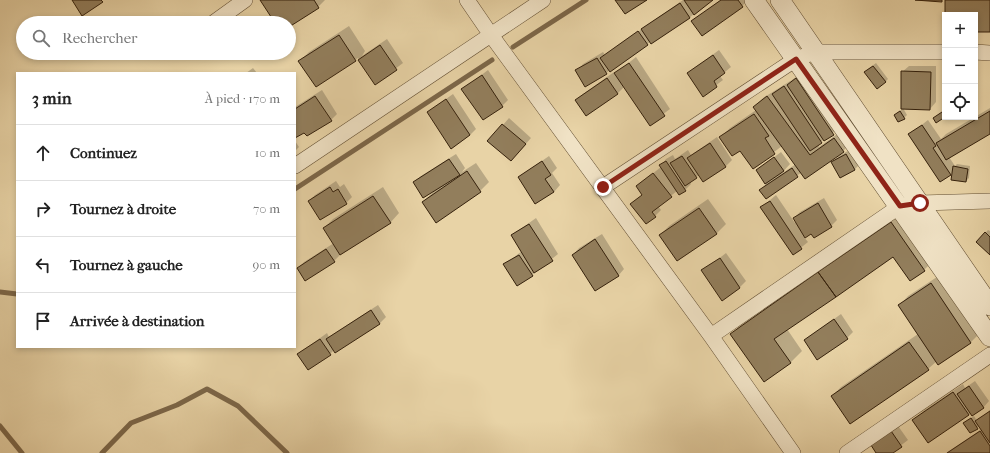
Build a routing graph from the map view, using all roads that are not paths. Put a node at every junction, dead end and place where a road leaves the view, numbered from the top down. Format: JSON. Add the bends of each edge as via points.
{"nodes":[{"id":1,"x":244,"y":0,"type":"edge"},
{"id":2,"x":467,"y":0,"type":"edge"},
{"id":3,"x":543,"y":0,"type":"edge"},
{"id":4,"x":754,"y":0,"type":"edge"},
{"id":5,"x":780,"y":0,"type":"edge"},
{"id":6,"x":222,"y":16,"type":"edge"},
{"id":7,"x":491,"y":35,"type":"junction"},
{"id":8,"x":815,"y":52,"type":"junction"},
{"id":9,"x":942,"y":52,"type":"edge"},
{"id":10,"x":978,"y":52,"type":"edge"},
{"id":11,"x":990,"y":52,"type":"edge"},
{"id":12,"x":796,"y":59,"type":"junction"},
{"id":13,"x":296,"y":165,"type":"edge"},
{"id":14,"x":603,"y":187,"type":"junction"},
{"id":15,"x":990,"y":201,"type":"edge"},
{"id":16,"x":920,"y":203,"type":"junction"},
{"id":17,"x":900,"y":206,"type":"junction"},
{"id":18,"x":990,"y":306,"type":"edge"},
{"id":19,"x":711,"y":336,"type":"junction"},
{"id":20,"x":990,"y":337,"type":"edge"},
{"id":21,"x":990,"y":355,"type":"edge"},
{"id":22,"x":793,"y":453,"type":"edge"},
{"id":23,"x":847,"y":453,"type":"edge"}],
"edges":[{"from":1,"to":6,"type":"street"},
{"from":2,"to":7,"type":"street"},
{"from":3,"to":7,"type":"street"},
{"from":4,"to":12,"type":"street"},
{"from":5,"to":8,"type":"street"},
{"from":7,"to":13,"type":"street"},
{"from":7,"to":14,"type":"street"},
{"from":8,"to":9,"type":"street"},
{"from":8,"to":12,"type":"street"},
{"from":8,"to":16,"type":"street"},
{"from":10,"to":11,"type":"street"},
{"from":12,"to":14,"type":"street"},
{"from":12,"to":17,"type":"street"},
{"from":14,"to":19,"type":"street"},
{"from":15,"to":16,"type":"street"},
{"from":16,"to":17,"type":"street"},
{"from":16,"to":18,"type":"street"},
{"from":17,"to":19,"type":"street"},
{"from":17,"to":20,"type":"street"},
{"from":19,"to":22,"type":"street"},
{"from":21,"to":23,"type":"street"}]}
